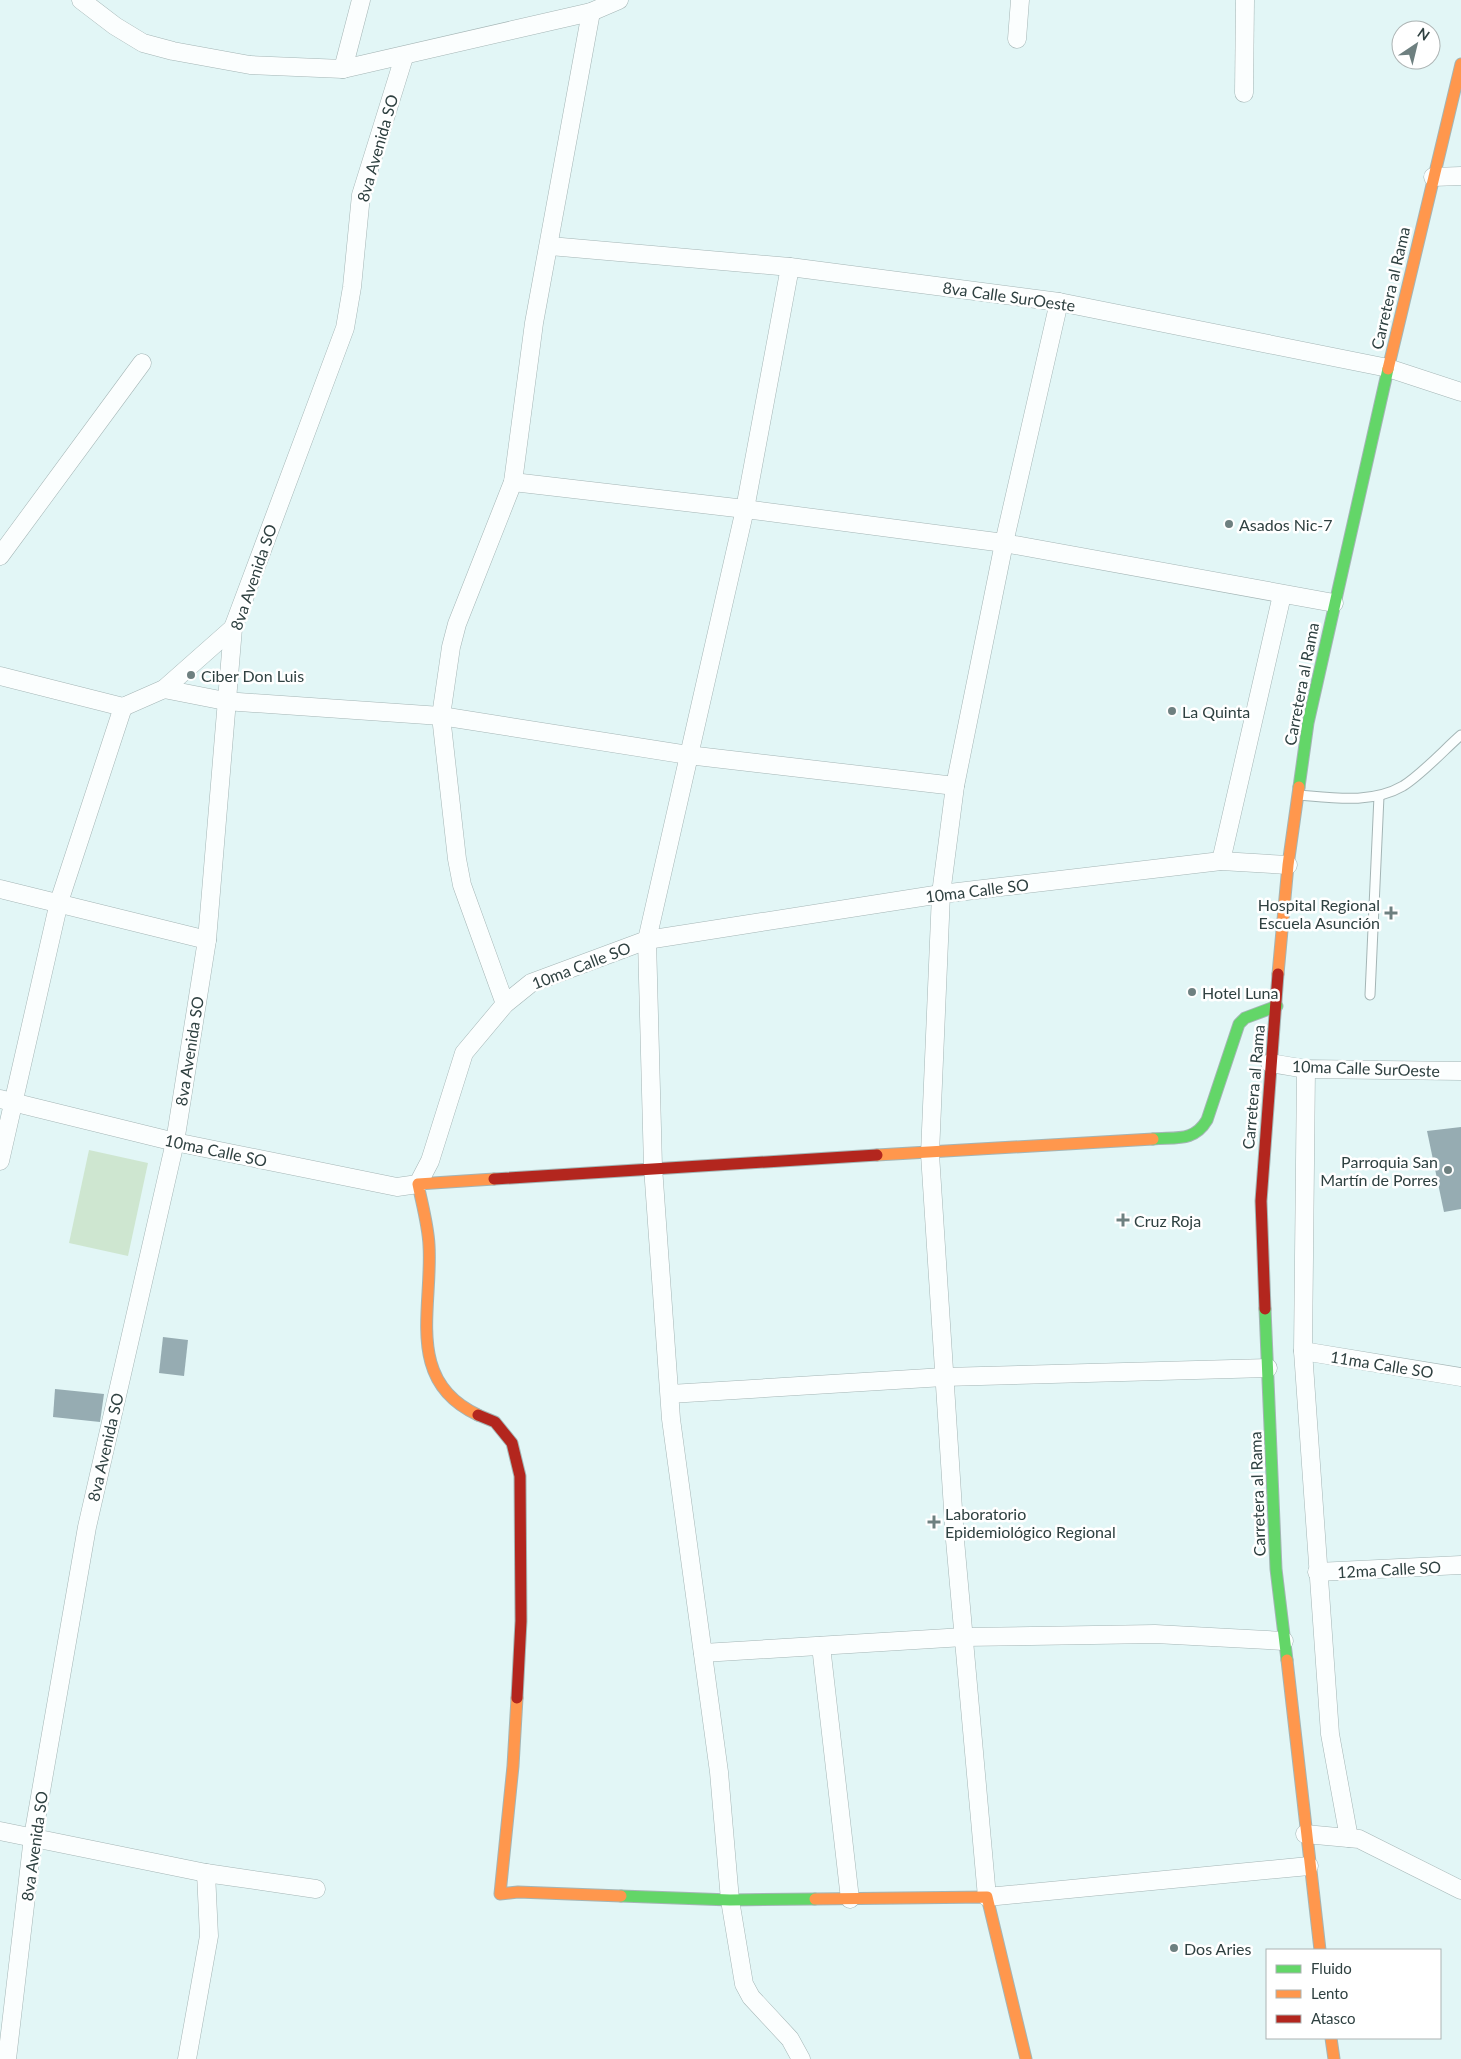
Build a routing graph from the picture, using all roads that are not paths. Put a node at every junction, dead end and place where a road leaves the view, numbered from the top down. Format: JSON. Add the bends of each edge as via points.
{"nodes":[{"id":1,"x":81,"y":0,"type":"edge"},
{"id":2,"x":361,"y":0,"type":"edge"},
{"id":3,"x":619,"y":0,"type":"edge"},
{"id":4,"x":1020,"y":0,"type":"edge"},
{"id":5,"x":1245,"y":0,"type":"edge"},
{"id":6,"x":592,"y":12,"type":"junction"},
{"id":7,"x":1017,"y":39,"type":"dead end"},
{"id":8,"x":404,"y":57,"type":"junction"},
{"id":9,"x":1461,"y":64,"type":"edge"},
{"id":10,"x":343,"y":69,"type":"junction"},
{"id":11,"x":1244,"y":93,"type":"dead end"},
{"id":12,"x":1461,"y":176,"type":"edge"},
{"id":13,"x":1433,"y":177,"type":"junction"},
{"id":14,"x":550,"y":246,"type":"junction"},
{"id":15,"x":790,"y":267,"type":"junction"},
{"id":16,"x":1059,"y":302,"type":"junction"},
{"id":17,"x":142,"y":363,"type":"dead end"},
{"id":18,"x":1388,"y":368,"type":"junction"},
{"id":19,"x":1461,"y":392,"type":"edge"},
{"id":20,"x":513,"y":482,"type":"junction"},
{"id":21,"x":745,"y":509,"type":"junction"},
{"id":22,"x":1004,"y":543,"type":"junction"},
{"id":23,"x":0,"y":556,"type":"edge"},
{"id":24,"x":1282,"y":595,"type":"junction"},
{"id":25,"x":1334,"y":603,"type":"junction"},
{"id":26,"x":233,"y":628,"type":"junction"},
{"id":27,"x":0,"y":676,"type":"edge"},
{"id":28,"x":164,"y":689,"type":"junction"},
{"id":29,"x":225,"y":701,"type":"junction"},
{"id":30,"x":123,"y":707,"type":"junction"},
{"id":31,"x":441,"y":716,"type":"junction"},
{"id":32,"x":1461,"y":734,"type":"edge"},
{"id":33,"x":688,"y":755,"type":"junction"},
{"id":34,"x":955,"y":786,"type":"junction"},
{"id":35,"x":1298,"y":795,"type":"junction"},
{"id":36,"x":1378,"y":796,"type":"junction"},
{"id":37,"x":1221,"y":861,"type":"junction"},
{"id":38,"x":1288,"y":865,"type":"junction"},
{"id":39,"x":0,"y":889,"type":"edge"},
{"id":40,"x":941,"y":894,"type":"junction"},
{"id":41,"x":59,"y":902,"type":"junction"},
{"id":42,"x":207,"y":940,"type":"junction"},
{"id":43,"x":647,"y":940,"type":"junction"},
{"id":44,"x":1370,"y":995,"type":"dead end"},
{"id":45,"x":505,"y":1004,"type":"junction"},
{"id":46,"x":1277,"y":1006,"type":"junction"},
{"id":47,"x":1270,"y":1063,"type":"junction"},
{"id":48,"x":1306,"y":1069,"type":"junction"},
{"id":49,"x":1461,"y":1070,"type":"edge"},
{"id":50,"x":7,"y":1100,"type":"edge"},
{"id":51,"x":175,"y":1142,"type":"junction"},
{"id":52,"x":930,"y":1154,"type":"junction"},
{"id":53,"x":0,"y":1161,"type":"edge"},
{"id":54,"x":653,"y":1167,"type":"junction"},
{"id":55,"x":418,"y":1184,"type":"junction"},
{"id":56,"x":1302,"y":1351,"type":"junction"},
{"id":57,"x":1268,"y":1368,"type":"junction"},
{"id":58,"x":944,"y":1377,"type":"junction"},
{"id":59,"x":1461,"y":1377,"type":"edge"},
{"id":60,"x":670,"y":1394,"type":"junction"},
{"id":61,"x":1461,"y":1566,"type":"edge"},
{"id":62,"x":1317,"y":1572,"type":"junction"},
{"id":63,"x":964,"y":1637,"type":"junction"},
{"id":64,"x":1284,"y":1642,"type":"junction"},
{"id":65,"x":821,"y":1646,"type":"junction"},
{"id":66,"x":703,"y":1653,"type":"junction"},
{"id":67,"x":0,"y":1831,"type":"edge"},
{"id":68,"x":1305,"y":1834,"type":"junction"},
{"id":69,"x":33,"y":1837,"type":"junction"},
{"id":70,"x":1349,"y":1838,"type":"junction"},
{"id":71,"x":1309,"y":1866,"type":"junction"},
{"id":72,"x":206,"y":1873,"type":"junction"},
{"id":73,"x":316,"y":1889,"type":"dead end"},
{"id":74,"x":1461,"y":1890,"type":"edge"},
{"id":75,"x":986,"y":1897,"type":"junction"},
{"id":76,"x":850,"y":1899,"type":"junction"},
{"id":77,"x":730,"y":1900,"type":"junction"},
{"id":78,"x":1320,"y":1949,"type":"edge"},
{"id":79,"x":1331,"y":2039,"type":"edge"},
{"id":80,"x":7,"y":2059,"type":"edge"},
{"id":81,"x":187,"y":2059,"type":"edge"},
{"id":82,"x":801,"y":2059,"type":"edge"},
{"id":83,"x":1026,"y":2059,"type":"edge"},
{"id":84,"x":1334,"y":2059,"type":"edge"}],
"edges":[{"from":1,"to":10,"type":"street","via":[[143,43],[173,51],[250,65]]},
{"from":2,"to":10,"type":"street"},
{"from":3,"to":6,"type":"street"},
{"from":4,"to":7,"type":"street"},
{"from":5,"to":11,"type":"street"},
{"from":6,"to":8,"type":"street"},
{"from":6,"to":14,"type":"street"},
{"from":8,"to":10,"type":"street"},
{"from":8,"to":26,"type":"street","name":"8va Avenida SO","via":[[361,195],[345,328]]},
{"from":9,"to":13,"type":"main road","name":"Carretera al Rama"},
{"from":12,"to":13,"type":"street"},
{"from":13,"to":18,"type":"main road","name":"Carretera al Rama"},
{"from":14,"to":15,"type":"street","name":"8va Calle SurOeste"},
{"from":14,"to":20,"type":"street","via":[[534,323]]},
{"from":15,"to":16,"type":"street","name":"8va Calle SurOeste"},
{"from":15,"to":21,"type":"street"},
{"from":16,"to":18,"type":"street","name":"8va Calle SurOeste"},
{"from":16,"to":22,"type":"street"},
{"from":17,"to":23,"type":"street"},
{"from":18,"to":19,"type":"street","name":"8va Calle SurOeste"},
{"from":18,"to":25,"type":"main road","name":"Carretera al Rama"},
{"from":20,"to":21,"type":"street"},
{"from":20,"to":31,"type":"street","via":[[457,624]]},
{"from":21,"to":22,"type":"street"},
{"from":21,"to":33,"type":"street"},
{"from":22,"to":24,"type":"street"},
{"from":22,"to":34,"type":"street"},
{"from":24,"to":25,"type":"street"},
{"from":24,"to":37,"type":"street"},
{"from":25,"to":35,"type":"main road","name":"Carretera al Rama","via":[[1308,722]]},
{"from":26,"to":28,"type":"street"},
{"from":26,"to":29,"type":"street","name":"8va Avenida SO"},
{"from":27,"to":30,"type":"street"},
{"from":28,"to":29,"type":"street"},
{"from":28,"to":30,"type":"street"},
{"from":29,"to":31,"type":"street"},
{"from":29,"to":42,"type":"street","name":"8va Avenida SO"},
{"from":30,"to":41,"type":"street"},
{"from":31,"to":33,"type":"street"},
{"from":31,"to":45,"type":"street","via":[[459,873]]},
{"from":32,"to":36,"type":"lane","via":[[1404,785]]},
{"from":33,"to":34,"type":"street"},
{"from":33,"to":43,"type":"street"},
{"from":34,"to":40,"type":"street"},
{"from":35,"to":36,"type":"lane"},
{"from":35,"to":38,"type":"main road","name":"Carretera al Rama"},
{"from":36,"to":44,"type":"lane"},
{"from":37,"to":38,"type":"street","name":"10ma Calle SO"},
{"from":37,"to":40,"type":"street","name":"10ma Calle SO"},
{"from":38,"to":46,"type":"main road","name":"Carretera al Rama"},
{"from":39,"to":41,"type":"street"},
{"from":40,"to":43,"type":"street","name":"10ma Calle SO"},
{"from":40,"to":52,"type":"street"},
{"from":41,"to":42,"type":"street"},
{"from":41,"to":50,"type":"street"},
{"from":42,"to":51,"type":"street","name":"8va Avenida SO"},
{"from":43,"to":45,"type":"street","name":"10ma Calle SO","via":[[531,983]]},
{"from":43,"to":54,"type":"street"},
{"from":45,"to":55,"type":"street","name":"10ma Calle SO","via":[[464,1053],[430,1161]]},
{"from":46,"to":47,"type":"main road","name":"Carretera al Rama"},
{"from":46,"to":52,"type":"main road","via":[[1245,1018],[1240,1024],[1207,1120],[1193,1136]]},
{"from":47,"to":48,"type":"street","name":"10ma Calle SurOeste"},
{"from":47,"to":57,"type":"main road","name":"Carretera al Rama","via":[[1260,1201]]},
{"from":48,"to":49,"type":"street","name":"10ma Calle SurOeste"},
{"from":48,"to":56,"type":"street"},
{"from":50,"to":51,"type":"street","name":"10ma Calle SO"},
{"from":50,"to":53,"type":"street"},
{"from":51,"to":55,"type":"street","name":"10ma Calle SO","via":[[397,1187]]},
{"from":51,"to":69,"type":"street","name":"8va Avenida SO","via":[[87,1527]]},
{"from":52,"to":54,"type":"main road"},
{"from":52,"to":58,"type":"street"},
{"from":54,"to":55,"type":"main road"},
{"from":54,"to":60,"type":"street"},
{"from":55,"to":77,"type":"main road","via":[[429,1244],[426,1347],[439,1384],[464,1408],[495,1422],[512,1443],[520,1476],[521,1621],[513,1766],[500,1894]]},
{"from":56,"to":59,"type":"street","name":"11ma Calle SO"},
{"from":56,"to":62,"type":"street"},
{"from":57,"to":58,"type":"street"},
{"from":57,"to":64,"type":"main road","name":"Carretera al Rama","via":[[1276,1569]]},
{"from":58,"to":60,"type":"street"},
{"from":58,"to":63,"type":"street"},
{"from":60,"to":66,"type":"street"},
{"from":61,"to":62,"type":"street","name":"12ma Calle SO"},
{"from":62,"to":70,"type":"street","via":[[1330,1734]]},
{"from":63,"to":64,"type":"street","via":[[1155,1634]]},
{"from":63,"to":65,"type":"street"},
{"from":63,"to":75,"type":"street"},
{"from":64,"to":68,"type":"main road","name":"Carretera al Rama"},
{"from":65,"to":66,"type":"street"},
{"from":65,"to":76,"type":"street"},
{"from":66,"to":77,"type":"street","via":[[719,1772]]},
{"from":67,"to":69,"type":"street"},
{"from":68,"to":70,"type":"street"},
{"from":68,"to":71,"type":"main road","name":"Carretera al Rama"},
{"from":69,"to":72,"type":"street"},
{"from":69,"to":80,"type":"street","name":"8va Avenida SO"},
{"from":70,"to":74,"type":"street","via":[[1358,1838]]},
{"from":71,"to":75,"type":"street"},
{"from":71,"to":78,"type":"main road","name":"Carretera al Rama"},
{"from":72,"to":73,"type":"street"},
{"from":72,"to":81,"type":"street","via":[[209,1936]]},
{"from":75,"to":76,"type":"main road"},
{"from":75,"to":83,"type":"main road"},
{"from":76,"to":77,"type":"main road"},
{"from":77,"to":82,"type":"street","via":[[744,1984],[790,2039]]},
{"from":79,"to":84,"type":"main road"}]}
